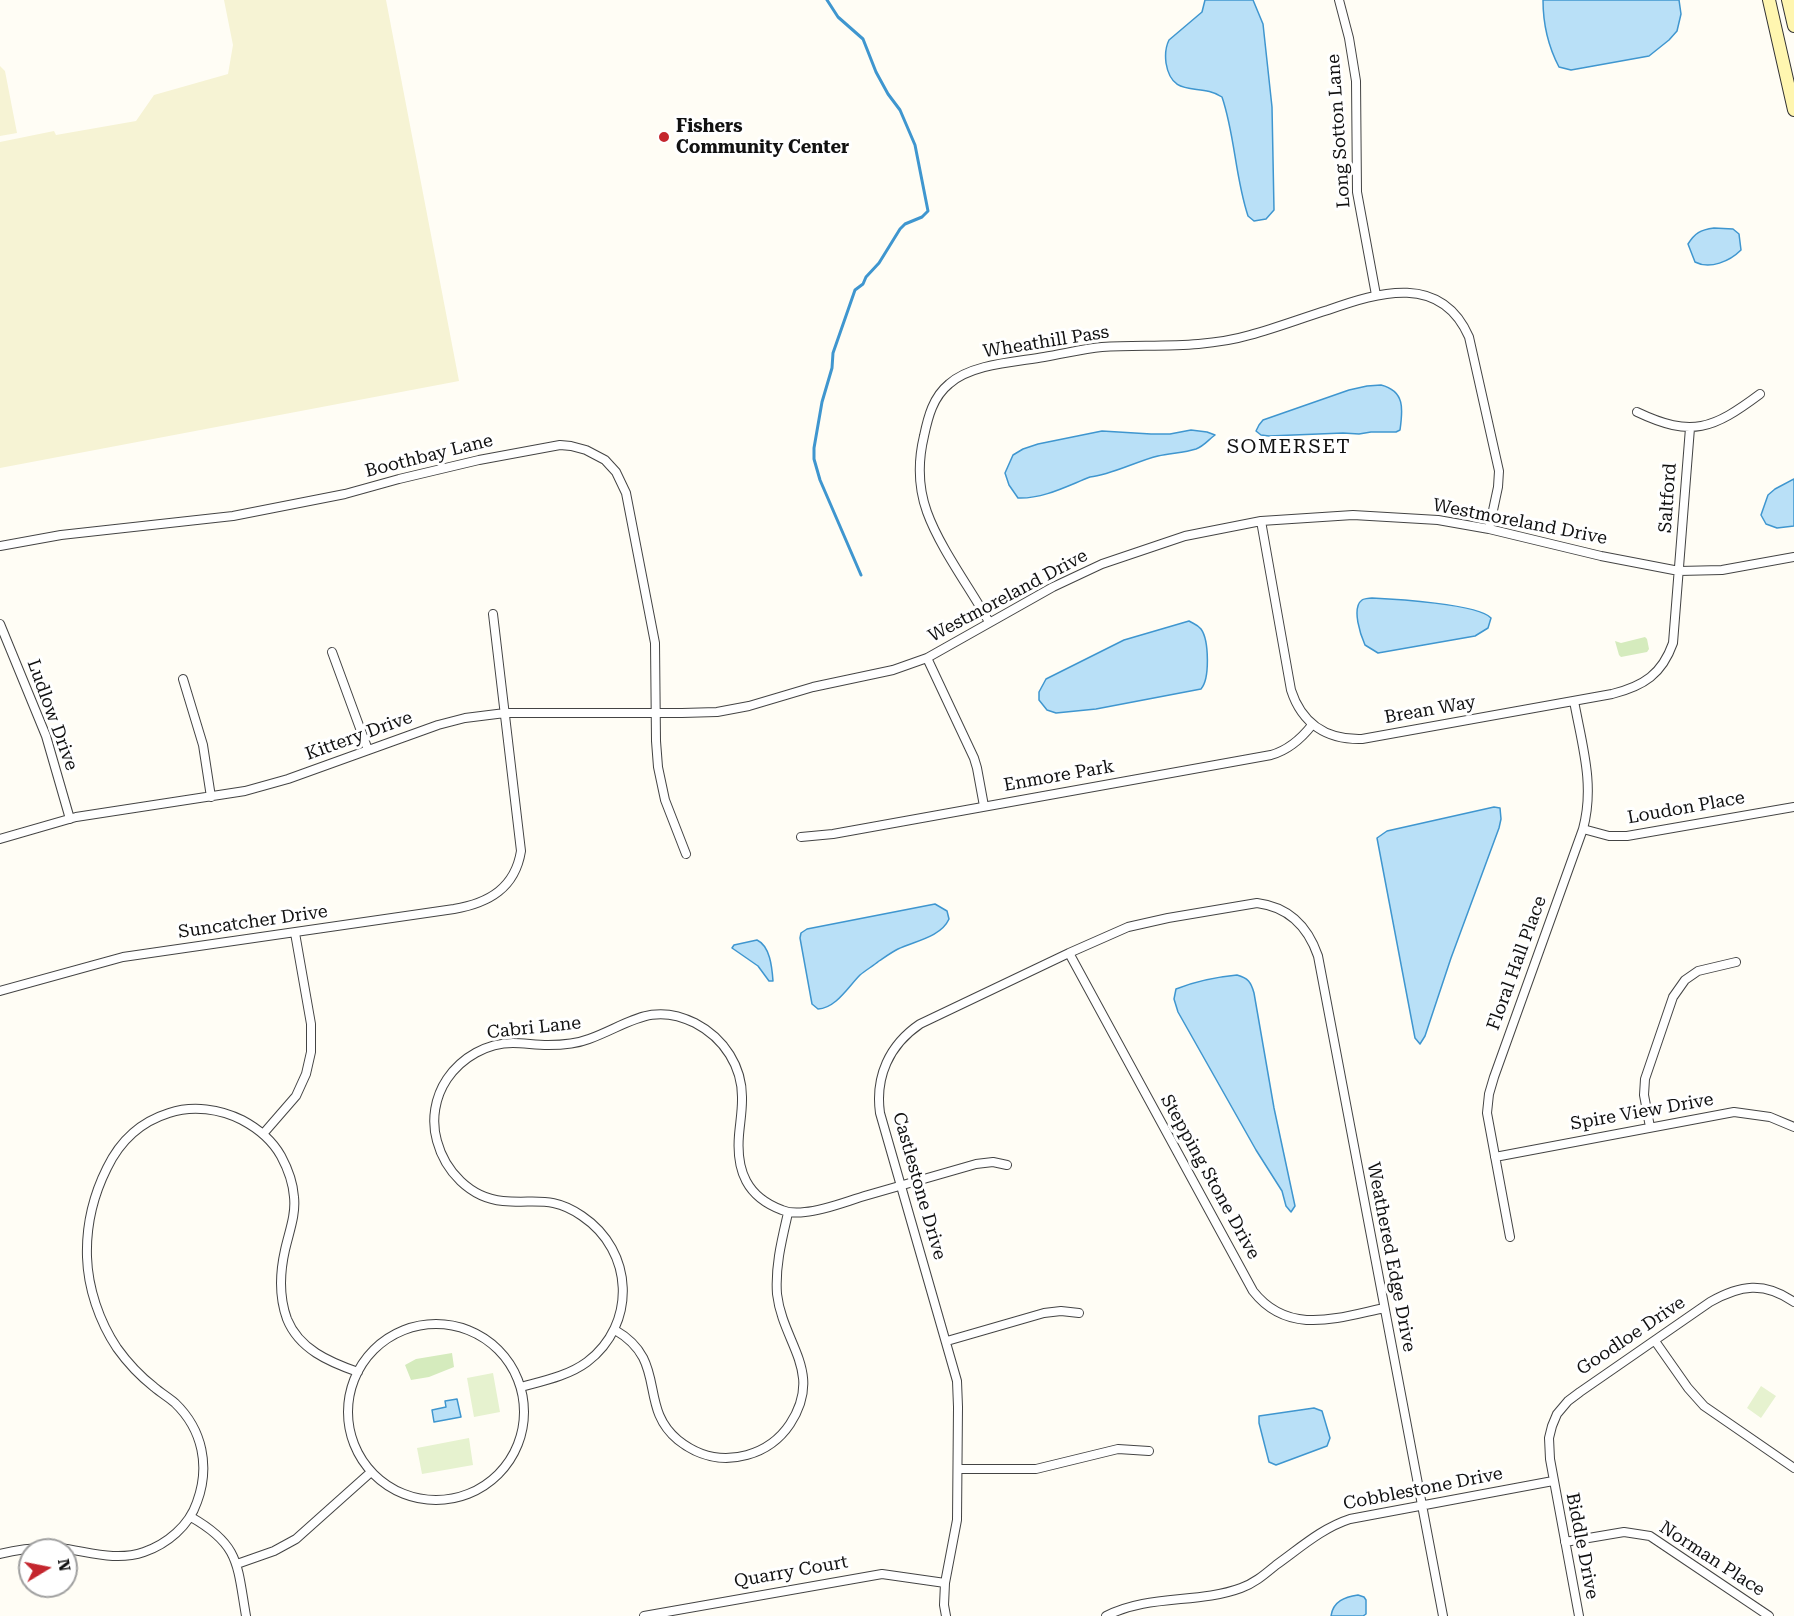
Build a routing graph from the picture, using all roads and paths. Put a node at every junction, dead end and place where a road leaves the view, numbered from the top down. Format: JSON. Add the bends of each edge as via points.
{"nodes":[{"id":1,"x":1339,"y":0,"type":"edge"},
{"id":2,"x":1769,"y":0,"type":"edge"},
{"id":3,"x":1788,"y":0,"type":"edge"},
{"id":4,"x":1794,"y":26,"type":"edge"},
{"id":5,"x":1794,"y":110,"type":"edge"},
{"id":6,"x":1376,"y":295,"type":"junction"},
{"id":7,"x":1760,"y":394,"type":"dead end"},
{"id":8,"x":1637,"y":412,"type":"dead end"},
{"id":9,"x":1690,"y":428,"type":"junction"},
{"id":10,"x":1261,"y":521,"type":"junction"},
{"id":11,"x":1488,"y":529,"type":"junction"},
{"id":12,"x":0,"y":546,"type":"edge"},
{"id":13,"x":1794,"y":557,"type":"edge"},
{"id":14,"x":1679,"y":571,"type":"junction"},
{"id":15,"x":493,"y":614,"type":"dead end"},
{"id":16,"x":989,"y":622,"type":"junction"},
{"id":17,"x":0,"y":624,"type":"edge"},
{"id":18,"x":332,"y":652,"type":"dead end"},
{"id":19,"x":927,"y":658,"type":"junction"},
{"id":20,"x":183,"y":679,"type":"dead end"},
{"id":21,"x":1574,"y":701,"type":"junction"},
{"id":22,"x":735,"y":709,"type":"joint"},
{"id":23,"x":505,"y":713,"type":"junction"},
{"id":24,"x":656,"y":713,"type":"junction"},
{"id":25,"x":1312,"y":725,"type":"junction"},
{"id":26,"x":368,"y":750,"type":"junction"},
{"id":27,"x":211,"y":797,"type":"junction"},
{"id":28,"x":984,"y":807,"type":"junction"},
{"id":29,"x":1794,"y":807,"type":"edge"},
{"id":30,"x":70,"y":819,"type":"junction"},
{"id":31,"x":1583,"y":829,"type":"junction"},
{"id":32,"x":801,"y":837,"type":"dead end"},
{"id":33,"x":0,"y":839,"type":"edge"},
{"id":34,"x":686,"y":854,"type":"dead end"},
{"id":35,"x":1288,"y":914,"type":"joint"},
{"id":36,"x":295,"y":933,"type":"junction"},
{"id":37,"x":1069,"y":953,"type":"junction"},
{"id":38,"x":1736,"y":962,"type":"dead end"},
{"id":39,"x":0,"y":991,"type":"edge"},
{"id":40,"x":1650,"y":1127,"type":"junction"},
{"id":41,"x":1794,"y":1127,"type":"edge"},
{"id":42,"x":263,"y":1134,"type":"junction"},
{"id":43,"x":1495,"y":1157,"type":"junction"},
{"id":44,"x":1007,"y":1165,"type":"dead end"},
{"id":45,"x":900,"y":1185,"type":"junction"},
{"id":46,"x":788,"y":1213,"type":"junction"},
{"id":47,"x":1510,"y":1237,"type":"dead end"},
{"id":48,"x":1794,"y":1302,"type":"edge"},
{"id":49,"x":1384,"y":1308,"type":"junction"},
{"id":50,"x":1079,"y":1312,"type":"dead end"},
{"id":51,"x":615,"y":1330,"type":"junction"},
{"id":52,"x":947,"y":1341,"type":"junction"},
{"id":53,"x":1655,"y":1341,"type":"junction"},
{"id":54,"x":358,"y":1372,"type":"junction"},
{"id":55,"x":521,"y":1387,"type":"junction"},
{"id":56,"x":1149,"y":1451,"type":"dead end"},
{"id":57,"x":1794,"y":1468,"type":"edge"},
{"id":58,"x":958,"y":1469,"type":"junction"},
{"id":59,"x":371,"y":1472,"type":"junction"},
{"id":60,"x":1553,"y":1481,"type":"junction"},
{"id":61,"x":1422,"y":1506,"type":"junction"},
{"id":62,"x":190,"y":1517,"type":"junction"},
{"id":63,"x":1565,"y":1542,"type":"junction"},
{"id":64,"x":0,"y":1554,"type":"edge"},
{"id":65,"x":237,"y":1564,"type":"junction"},
{"id":66,"x":945,"y":1583,"type":"junction"},
{"id":67,"x":246,"y":1616,"type":"edge"},
{"id":68,"x":644,"y":1616,"type":"edge"},
{"id":69,"x":946,"y":1616,"type":"edge"},
{"id":70,"x":1106,"y":1616,"type":"edge"},
{"id":71,"x":1443,"y":1616,"type":"edge"},
{"id":72,"x":1579,"y":1616,"type":"edge"},
{"id":73,"x":1769,"y":1616,"type":"edge"}],
"edges":[{"from":1,"to":6,"type":"street","name":"Long Sotton Lane","via":[[1356,81],[1357,192]]},
{"from":2,"to":5,"type":"main road"},
{"from":3,"to":4,"type":"main road"},
{"from":6,"to":11,"type":"street","name":"Wheathill Pass","via":[[1416,293],[1442,303],[1460,319],[1469,337],[1499,479]]},
{"from":6,"to":16,"type":"street","name":"Wheathill Pass","via":[[1233,340],[1090,349],[976,370],[948,384],[934,403],[925,431],[921,489],[934,529]]},
{"from":7,"to":9,"type":"street","via":[[1720,421]]},
{"from":8,"to":9,"type":"street","via":[[1663,423]]},
{"from":9,"to":14,"type":"street","name":"Saltford"},
{"from":10,"to":11,"type":"street","name":"Westmoreland Drive","via":[[1371,515]]},
{"from":10,"to":16,"type":"street","name":"Westmoreland Drive","via":[[1192,534],[1119,557],[1070,578]]},
{"from":10,"to":25,"type":"street","via":[[1291,690],[1298,708]]},
{"from":11,"to":14,"type":"street","name":"Westmoreland Drive"},
{"from":12,"to":24,"type":"street","name":"Boothbay Lane","via":[[81,532],[233,516],[345,494],[480,460],[560,445],[577,447],[611,466],[626,493],[655,644]]},
{"from":13,"to":14,"type":"street","name":"Westmoreland Drive","via":[[1722,570]]},
{"from":14,"to":21,"type":"street","name":"Brean Way","via":[[1673,643],[1661,667],[1632,689]]},
{"from":15,"to":23,"type":"street"},
{"from":16,"to":19,"type":"street","name":"Westmoreland Drive"},
{"from":17,"to":30,"type":"street","name":"Ludlow Drive","via":[[46,736]]},
{"from":18,"to":26,"type":"street"},
{"from":19,"to":22,"type":"street","name":"Westmoreland Drive"},
{"from":19,"to":28,"type":"street","via":[[974,758]]},
{"from":20,"to":27,"type":"street","via":[[203,745]]},
{"from":21,"to":25,"type":"street","name":"Brean Way","via":[[1362,739],[1340,738]]},
{"from":21,"to":31,"type":"street","name":"Floral Hall Place","via":[[1589,785]]},
{"from":22,"to":24,"type":"street","name":"Kittery Drive"},
{"from":23,"to":24,"type":"street","name":"Kittery Drive"},
{"from":23,"to":26,"type":"street","name":"Kittery Drive","via":[[449,722]]},
{"from":23,"to":36,"type":"street","name":"Suncatcher Drive","via":[[521,850],[507,883],[493,897],[472,906]]},
{"from":24,"to":34,"type":"street","name":"Boothbay Lane","via":[[661,783]]},
{"from":25,"to":28,"type":"street","name":"Enmore Park","via":[[1291,746],[1271,755]]},
{"from":26,"to":27,"type":"street","name":"Kittery Drive","via":[[277,782]]},
{"from":27,"to":30,"type":"street","name":"Kittery Drive"},
{"from":28,"to":32,"type":"street","name":"Enmore Park"},
{"from":29,"to":31,"type":"street","name":"Loudon Place","via":[[1627,836]]},
{"from":30,"to":33,"type":"street","name":"Kittery Drive"},
{"from":31,"to":43,"type":"street","name":"Floral Hall Place","via":[[1491,1085],[1487,1113]]},
{"from":35,"to":37,"type":"street","name":"Castlestone Drive","via":[[1262,903],[1232,906],[1134,925]]},
{"from":35,"to":49,"type":"street","name":"Weathered Edge Drive","via":[[1307,931],[1318,956]]},
{"from":36,"to":39,"type":"street","name":"Suncatcher Drive","via":[[114,959]]},
{"from":36,"to":42,"type":"street","via":[[311,1024],[311,1052],[296,1096]]},
{"from":37,"to":45,"type":"street","name":"Castlestone Drive","via":[[927,1020],[892,1050],[882,1074],[879,1103]]},
{"from":37,"to":49,"type":"street","name":"Stepping Stone Drive","via":[[1263,1303],[1278,1314],[1303,1321]]},
{"from":38,"to":40,"type":"street","via":[[1698,971],[1673,996],[1645,1078]]},
{"from":40,"to":41,"type":"street","name":"Spire View Drive","via":[[1734,1112],[1770,1117]]},
{"from":40,"to":43,"type":"street","name":"Spire View Drive"},
{"from":42,"to":54,"type":"street","via":[[283,1160],[294,1193],[281,1276],[287,1319],[299,1340],[315,1353]]},
{"from":42,"to":62,"type":"street","via":[[234,1116],[209,1110],[184,1109],[152,1120],[130,1134],[114,1154],[101,1179],[90,1217],[89,1275],[106,1329],[136,1371],[184,1414],[200,1442],[203,1478]]},
{"from":43,"to":47,"type":"street","name":"Floral Hall Place"},
{"from":44,"to":45,"type":"street","via":[[976,1164]]},
{"from":45,"to":46,"type":"street","via":[[819,1210]]},
{"from":45,"to":52,"type":"street","name":"Castlestone Drive"},
{"from":46,"to":51,"type":"street","via":[[777,1264],[777,1295],[783,1321],[800,1358],[804,1386],[792,1422],[770,1445],[750,1454],[721,1458],[695,1451],[677,1439],[657,1412],[650,1373],[638,1347]]},
{"from":46,"to":51,"type":"street","name":"Cabri Lane","via":[[764,1201],[748,1184],[738,1153],[741,1080],[729,1053],[695,1023],[651,1015],[632,1019],[584,1041],[500,1044],[472,1055],[448,1078],[435,1107],[436,1140],[445,1162],[461,1182],[482,1195],[504,1201],[559,1204],[582,1215],[600,1231],[614,1250],[622,1278]]},
{"from":48,"to":53,"type":"street","name":"Goodloe Drive","via":[[1778,1292],[1760,1288],[1733,1291],[1710,1302]]},
{"from":49,"to":61,"type":"street","name":"Weathered Edge Drive"},
{"from":50,"to":52,"type":"street","via":[[1044,1313]]},
{"from":51,"to":55,"type":"street","name":"Cabri Lane","via":[[584,1364]]},
{"from":52,"to":58,"type":"street","name":"Castlestone Drive","via":[[958,1390]]},
{"from":53,"to":57,"type":"street","via":[[1704,1406]]},
{"from":53,"to":60,"type":"street","name":"Goodloe Drive","via":[[1580,1392],[1557,1414],[1549,1438]]},
{"from":54,"to":55,"type":"street","via":[[371,1353],[392,1336],[417,1326],[443,1324],[470,1330],[492,1344],[510,1364]]},
{"from":54,"to":59,"type":"street","via":[[350,1396],[349,1424],[357,1452]]},
{"from":55,"to":59,"type":"street","via":[[525,1412],[519,1442],[505,1468],[482,1488],[454,1499],[424,1500],[395,1490]]},
{"from":56,"to":58,"type":"street","via":[[1118,1449],[1036,1469]]},
{"from":58,"to":66,"type":"street","name":"Castlestone Drive","via":[[957,1520]]},
{"from":59,"to":65,"type":"street","via":[[296,1539]]},
{"from":60,"to":61,"type":"street","name":"Cobblestone Drive"},
{"from":60,"to":63,"type":"street","name":"Biddle Drive"},
{"from":61,"to":70,"type":"street","name":"Cobblestone Drive","via":[[1338,1523],[1243,1587],[1152,1602]]},
{"from":61,"to":71,"type":"street","name":"Weathered Edge Drive"},
{"from":62,"to":64,"type":"street","via":[[167,1540],[135,1555],[105,1556],[56,1548]]},
{"from":62,"to":65,"type":"street","via":[[217,1534]]},
{"from":63,"to":72,"type":"street","name":"Biddle Drive"},
{"from":63,"to":73,"type":"street","name":"Norman Place","via":[[1624,1532],[1650,1536]]},
{"from":65,"to":67,"type":"street"},
{"from":66,"to":68,"type":"street","name":"Quarry Court","via":[[882,1574]]},
{"from":66,"to":69,"type":"street","name":"Castlestone Drive"}]}
